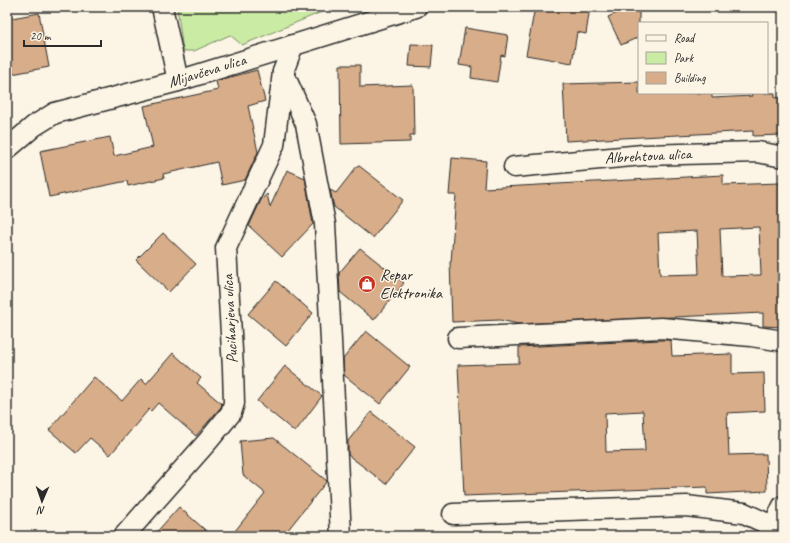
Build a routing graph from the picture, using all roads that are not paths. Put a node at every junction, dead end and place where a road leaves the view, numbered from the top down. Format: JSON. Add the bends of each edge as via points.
{"nodes":[{"id":1,"x":162,"y":7,"type":"edge"},
{"id":2,"x":416,"y":7,"type":"edge"},
{"id":3,"x":293,"y":45,"type":"junction"},
{"id":4,"x":283,"y":72,"type":"junction"},
{"id":5,"x":178,"y":81,"type":"junction"},
{"id":6,"x":7,"y":149,"type":"edge"},
{"id":7,"x":783,"y":157,"type":"edge"},
{"id":8,"x":514,"y":167,"type":"dead end"},
{"id":9,"x":458,"y":338,"type":"dead end"},
{"id":10,"x":783,"y":341,"type":"edge"},
{"id":11,"x":783,"y":506,"type":"edge"},
{"id":12,"x":453,"y":514,"type":"dead end"},
{"id":13,"x":770,"y":531,"type":"edge"},
{"id":14,"x":124,"y":536,"type":"edge"},
{"id":15,"x":341,"y":536,"type":"edge"}],
"edges":[{"from":1,"to":5,"type":"street"},
{"from":2,"to":3,"type":"street","name":"Mijavčeva ulica"},
{"from":3,"to":4,"type":"street","name":"Puciharjeva ulica"},
{"from":3,"to":5,"type":"street","name":"Mijavčeva ulica"},
{"from":4,"to":14,"type":"street","name":"Puciharjeva ulica","via":[[274,145],[226,248],[233,368],[234,403],[231,413]]},
{"from":4,"to":15,"type":"street","via":[[306,124],[325,224]]},
{"from":5,"to":6,"type":"street","name":"Mijavčeva ulica","via":[[55,113],[34,126]]},
{"from":7,"to":8,"type":"street","name":"Albrehtova ulica","via":[[758,152],[643,154]]},
{"from":9,"to":10,"type":"street","via":[[662,328]]},
{"from":11,"to":13,"type":"street"},
{"from":12,"to":13,"type":"street","via":[[686,506],[744,513]]}]}
